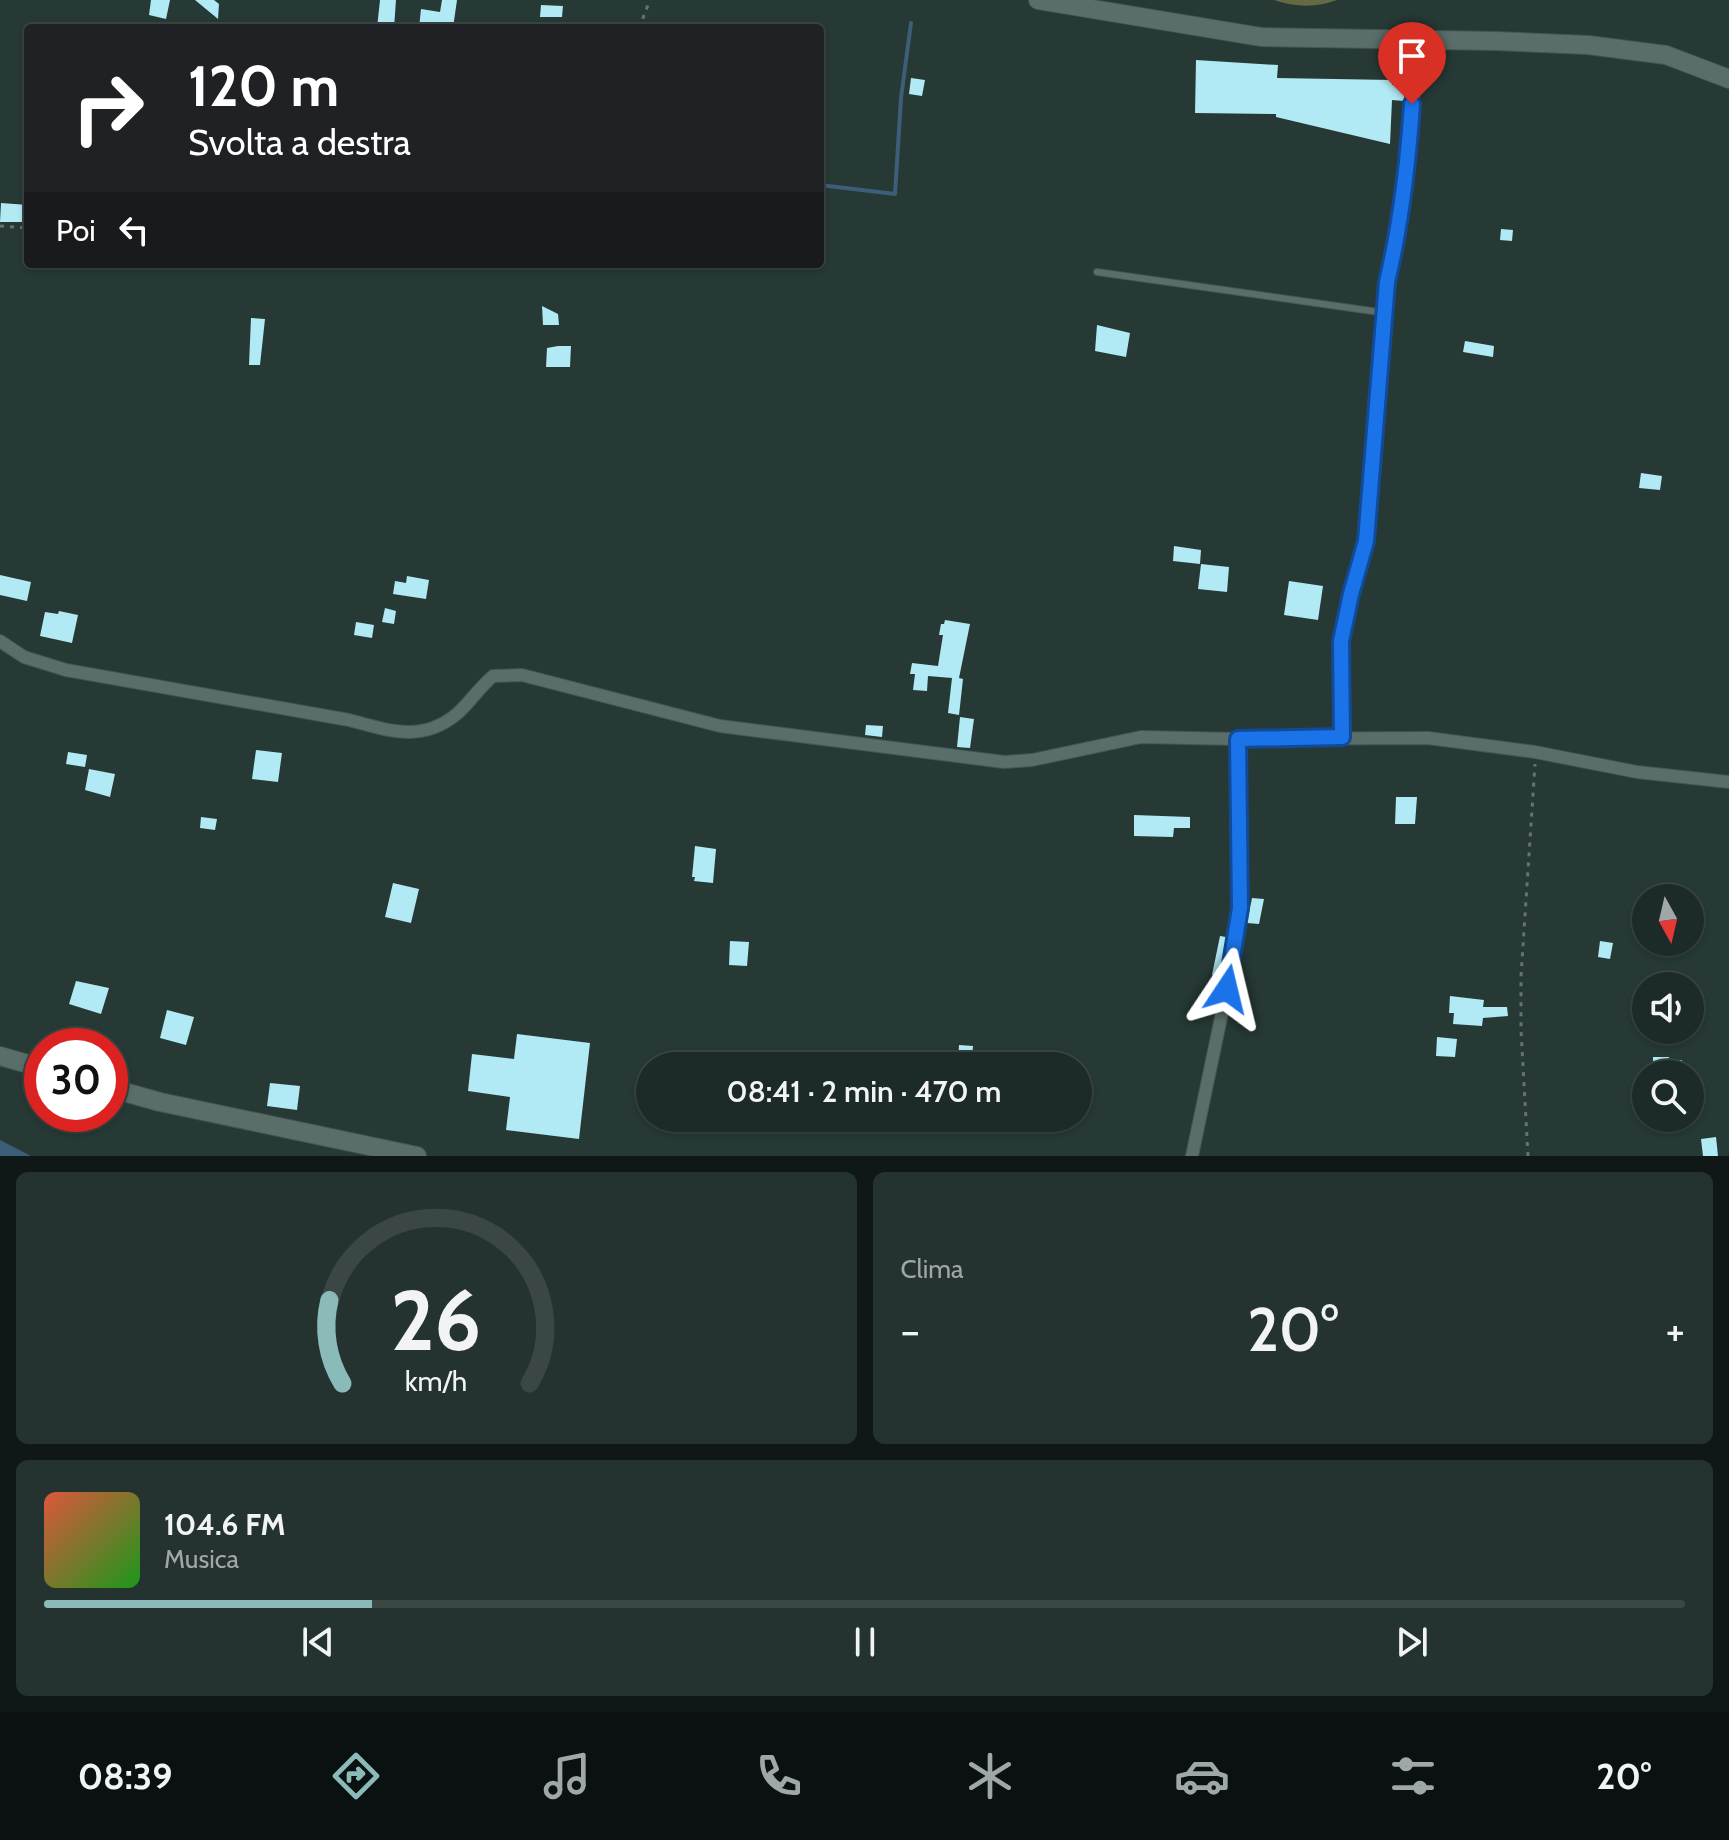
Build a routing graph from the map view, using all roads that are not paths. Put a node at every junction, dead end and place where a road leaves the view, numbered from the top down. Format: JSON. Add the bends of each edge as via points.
{"nodes":[{"id":1,"x":1038,"y":0,"type":"edge"},
{"id":2,"x":1418,"y":40,"type":"junction"},
{"id":3,"x":1729,"y":79,"type":"edge"},
{"id":4,"x":1097,"y":272,"type":"dead end"},
{"id":5,"x":1386,"y":313,"type":"junction"},
{"id":6,"x":0,"y":641,"type":"edge"},
{"id":7,"x":1342,"y":737,"type":"junction"},
{"id":8,"x":1238,"y":739,"type":"junction"},
{"id":9,"x":1729,"y":782,"type":"edge"},
{"id":10,"x":0,"y":1056,"type":"edge"},
{"id":11,"x":24,"y":1063,"type":"edge"},
{"id":12,"x":128,"y":1093,"type":"edge"},
{"id":13,"x":417,"y":1156,"type":"edge"},
{"id":14,"x":1192,"y":1156,"type":"edge"}],
"edges":[{"from":1,"to":2,"type":"main road","via":[[1261,37]]},
{"from":2,"to":3,"type":"main road","via":[[1588,45],[1666,55]]},
{"from":2,"to":5,"type":"street","via":[[1405,188]]},
{"from":4,"to":5,"type":"lane"},
{"from":5,"to":7,"type":"street","via":[[1366,541],[1341,641]]},
{"from":6,"to":8,"type":"street","via":[[24,657],[66,670],[418,733],[447,721],[493,676],[502,674],[720,726],[1004,762],[1141,737]]},
{"from":7,"to":8,"type":"street"},
{"from":7,"to":9,"type":"street","via":[[1428,738]]},
{"from":8,"to":14,"type":"street","via":[[1240,908]]},
{"from":10,"to":11,"type":"main road"},
{"from":12,"to":13,"type":"main road"}]}
